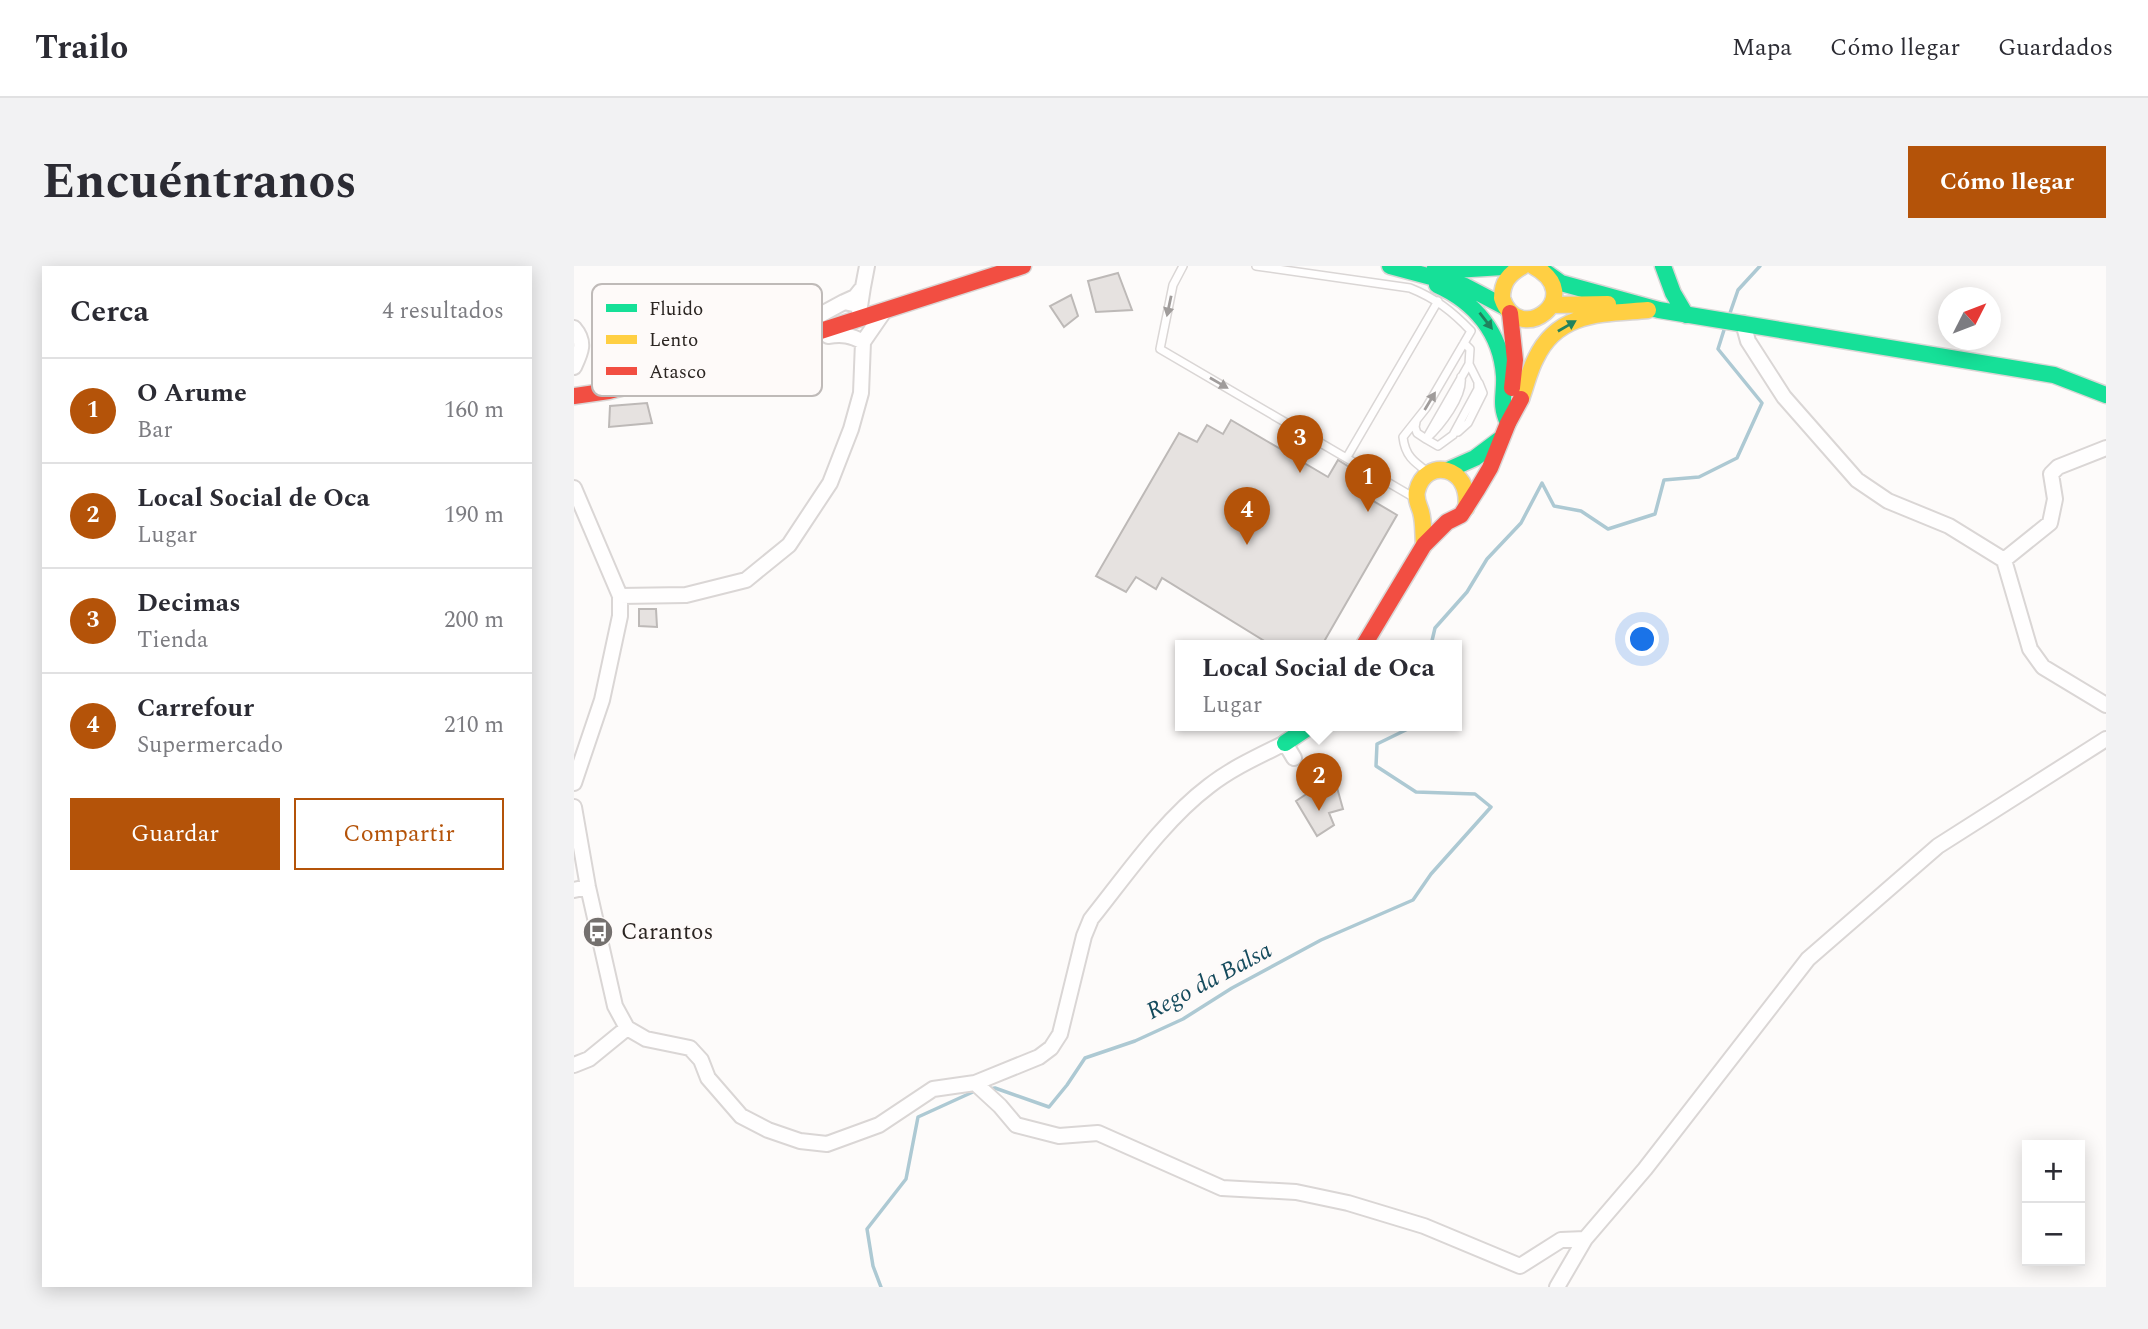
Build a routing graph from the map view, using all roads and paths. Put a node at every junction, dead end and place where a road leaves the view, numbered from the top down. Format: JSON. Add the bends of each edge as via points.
{"nodes":[{"id":1,"x":867,"y":266,"type":"edge"},
{"id":2,"x":1023,"y":266,"type":"edge"},
{"id":3,"x":1183,"y":266,"type":"edge"},
{"id":4,"x":1256,"y":266,"type":"edge"},
{"id":5,"x":1388,"y":266,"type":"edge"},
{"id":6,"x":1413,"y":266,"type":"edge"},
{"id":7,"x":1521,"y":266,"type":"edge"},
{"id":8,"x":1540,"y":270,"type":"edge"},
{"id":9,"x":1665,"y":270,"type":"edge"},
{"id":10,"x":1438,"y":301,"type":"junction"},
{"id":11,"x":1651,"y":308,"type":"junction"},
{"id":12,"x":1549,"y":309,"type":"junction"},
{"id":13,"x":849,"y":310,"type":"junction"},
{"id":14,"x":1508,"y":310,"type":"junction"},
{"id":15,"x":885,"y":312,"type":"junction"},
{"id":16,"x":1686,"y":315,"type":"junction"},
{"id":17,"x":822,"y":322,"type":"edge"},
{"id":18,"x":1743,"y":323,"type":"junction"},
{"id":19,"x":822,"y":324,"type":"edge"},
{"id":20,"x":574,"y":328,"type":"edge"},
{"id":21,"x":822,"y":337,"type":"edge"},
{"id":22,"x":863,"y":341,"type":"junction"},
{"id":23,"x":1464,"y":343,"type":"junction"},
{"id":24,"x":1469,"y":364,"type":"junction"},
{"id":25,"x":574,"y":367,"type":"edge"},
{"id":26,"x":592,"y":393,"type":"edge"},
{"id":27,"x":2106,"y":395,"type":"edge"},
{"id":28,"x":574,"y":396,"type":"edge"},
{"id":29,"x":1417,"y":420,"type":"junction"},
{"id":30,"x":1505,"y":430,"type":"junction"},
{"id":31,"x":1426,"y":439,"type":"junction"},
{"id":32,"x":2106,"y":447,"type":"edge"},
{"id":33,"x":1347,"y":457,"type":"junction"},
{"id":34,"x":1448,"y":470,"type":"junction"},
{"id":35,"x":1430,"y":473,"type":"junction"},
{"id":36,"x":574,"y":488,"type":"edge"},
{"id":37,"x":1418,"y":505,"type":"junction"},
{"id":38,"x":1466,"y":508,"type":"junction"},
{"id":39,"x":1447,"y":522,"type":"junction"},
{"id":40,"x":1424,"y":545,"type":"junction"},
{"id":41,"x":2004,"y":560,"type":"junction"},
{"id":42,"x":620,"y":596,"type":"junction"},
{"id":43,"x":1367,"y":640,"type":"edge"},
{"id":44,"x":2106,"y":705,"type":"edge"},
{"id":45,"x":1303,"y":731,"type":"edge"},
{"id":46,"x":2106,"y":739,"type":"edge"},
{"id":47,"x":1284,"y":743,"type":"junction"},
{"id":48,"x":1294,"y":758,"type":"dead end"},
{"id":49,"x":574,"y":783,"type":"edge"},
{"id":50,"x":574,"y":807,"type":"edge"},
{"id":51,"x":581,"y":888,"type":"edge"},
{"id":52,"x":627,"y":1028,"type":"junction"},
{"id":53,"x":574,"y":1065,"type":"edge"},
{"id":54,"x":976,"y":1083,"type":"junction"},
{"id":55,"x":1585,"y":1239,"type":"junction"},
{"id":56,"x":1557,"y":1287,"type":"edge"}],
"edges":[{"from":1,"to":13,"type":"street"},
{"from":2,"to":15,"type":"main road"},
{"from":3,"to":33,"type":"lane","one_way":true,"via":[[1173,285],[1160,349]]},
{"from":4,"to":10,"type":"lane","via":[[1410,288]]},
{"from":5,"to":14,"type":"main road","via":[[1453,281],[1490,296]]},
{"from":5,"to":30,"type":"main road","one_way":true,"via":[[1451,290],[1493,331],[1501,354],[1500,408]]},
{"from":6,"to":7,"type":"main road","via":[[1455,270]]},
{"from":7,"to":14,"type":"main road","via":[[1503,281],[1502,299]]},
{"from":8,"to":11,"type":"main road","via":[[1561,283]]},
{"from":8,"to":12,"type":"main road","via":[[1555,288]]},
{"from":9,"to":11,"type":"main road","via":[[1664,288]]},
{"from":9,"to":16,"type":"main road"},
{"from":10,"to":23,"type":"lane","via":[[1471,331]]},
{"from":10,"to":33,"type":"lane"},
{"from":11,"to":12,"type":"main road","via":[[1594,303]]},
{"from":11,"to":16,"type":"main road"},
{"from":30,"to":11,"type":"main road","one_way":true,"via":[[1536,357],[1552,335],[1570,321]]},
{"from":12,"to":14,"type":"main road","via":[[1532,319]]},
{"from":12,"to":30,"type":"main road","via":[[1530,347]]},
{"from":13,"to":15,"type":"main road"},
{"from":13,"to":15,"type":"street","via":[[869,304]]},
{"from":13,"to":17,"type":"street"},
{"from":13,"to":19,"type":"main road"},
{"from":14,"to":30,"type":"main road","via":[[1516,374]]},
{"from":15,"to":22,"type":"street"},
{"from":16,"to":18,"type":"main road"},
{"from":18,"to":27,"type":"main road","via":[[2054,375]]},
{"from":18,"to":41,"type":"street","via":[[1748,341],[1784,397],[1857,480],[1888,501],[1949,526]]},
{"from":20,"to":25,"type":"street","via":[[582,346]]},
{"from":21,"to":22,"type":"street","via":[[841,334]]},
{"from":22,"to":42,"type":"street","via":[[861,393],[851,429],[830,483],[789,545],[746,580],[686,595]]},
{"from":23,"to":24,"type":"lane","via":[[1470,349]]},
{"from":29,"to":23,"type":"lane","one_way":true},
{"from":24,"to":31,"type":"lane"},
{"from":24,"to":31,"type":"lane","via":[[1478,389],[1454,435],[1438,446]]},
{"from":26,"to":28,"type":"main road"},
{"from":29,"to":31,"type":"lane","via":[[1417,433]]},
{"from":29,"to":35,"type":"lane","via":[[1404,437],[1404,449]]},
{"from":30,"to":34,"type":"main road","via":[[1489,450]]},
{"from":30,"to":38,"type":"main road","via":[[1490,468]]},
{"from":32,"to":41,"type":"street","via":[[2051,474],[2055,499],[2050,523]]},
{"from":33,"to":37,"type":"lane"},
{"from":34,"to":35,"type":"main road"},
{"from":34,"to":38,"type":"main road","via":[[1466,485]]},
{"from":35,"to":37,"type":"main road","via":[[1417,489]]},
{"from":36,"to":42,"type":"street"},
{"from":37,"to":39,"type":"main road","via":[[1432,520]]},
{"from":37,"to":40,"type":"main road"},
{"from":38,"to":39,"type":"main road"},
{"from":39,"to":40,"type":"main road"},
{"from":40,"to":43,"type":"main road"},
{"from":41,"to":44,"type":"street","via":[[2030,649],[2043,667]]},
{"from":42,"to":49,"type":"street","via":[[620,616],[601,700]]},
{"from":45,"to":47,"type":"main road"},
{"from":46,"to":55,"type":"street","via":[[1938,846],[1808,959]]},
{"from":47,"to":48,"type":"street"},
{"from":47,"to":54,"type":"street","via":[[1219,779],[1180,811],[1091,919],[1060,1034],[1051,1048]]},
{"from":50,"to":51,"type":"street"},
{"from":51,"to":52,"type":"street","via":[[614,1006]]},
{"from":52,"to":53,"type":"street","via":[[589,1059]]},
{"from":52,"to":54,"type":"street","via":[[646,1039],[690,1048],[708,1078],[741,1116],[800,1141],[827,1144],[879,1125],[933,1090]]},
{"from":54,"to":55,"type":"street","via":[[1016,1125],[1059,1136],[1098,1133],[1222,1188],[1296,1192],[1348,1203],[1423,1226],[1520,1266],[1561,1240]]},
{"from":55,"to":56,"type":"street"}]}
